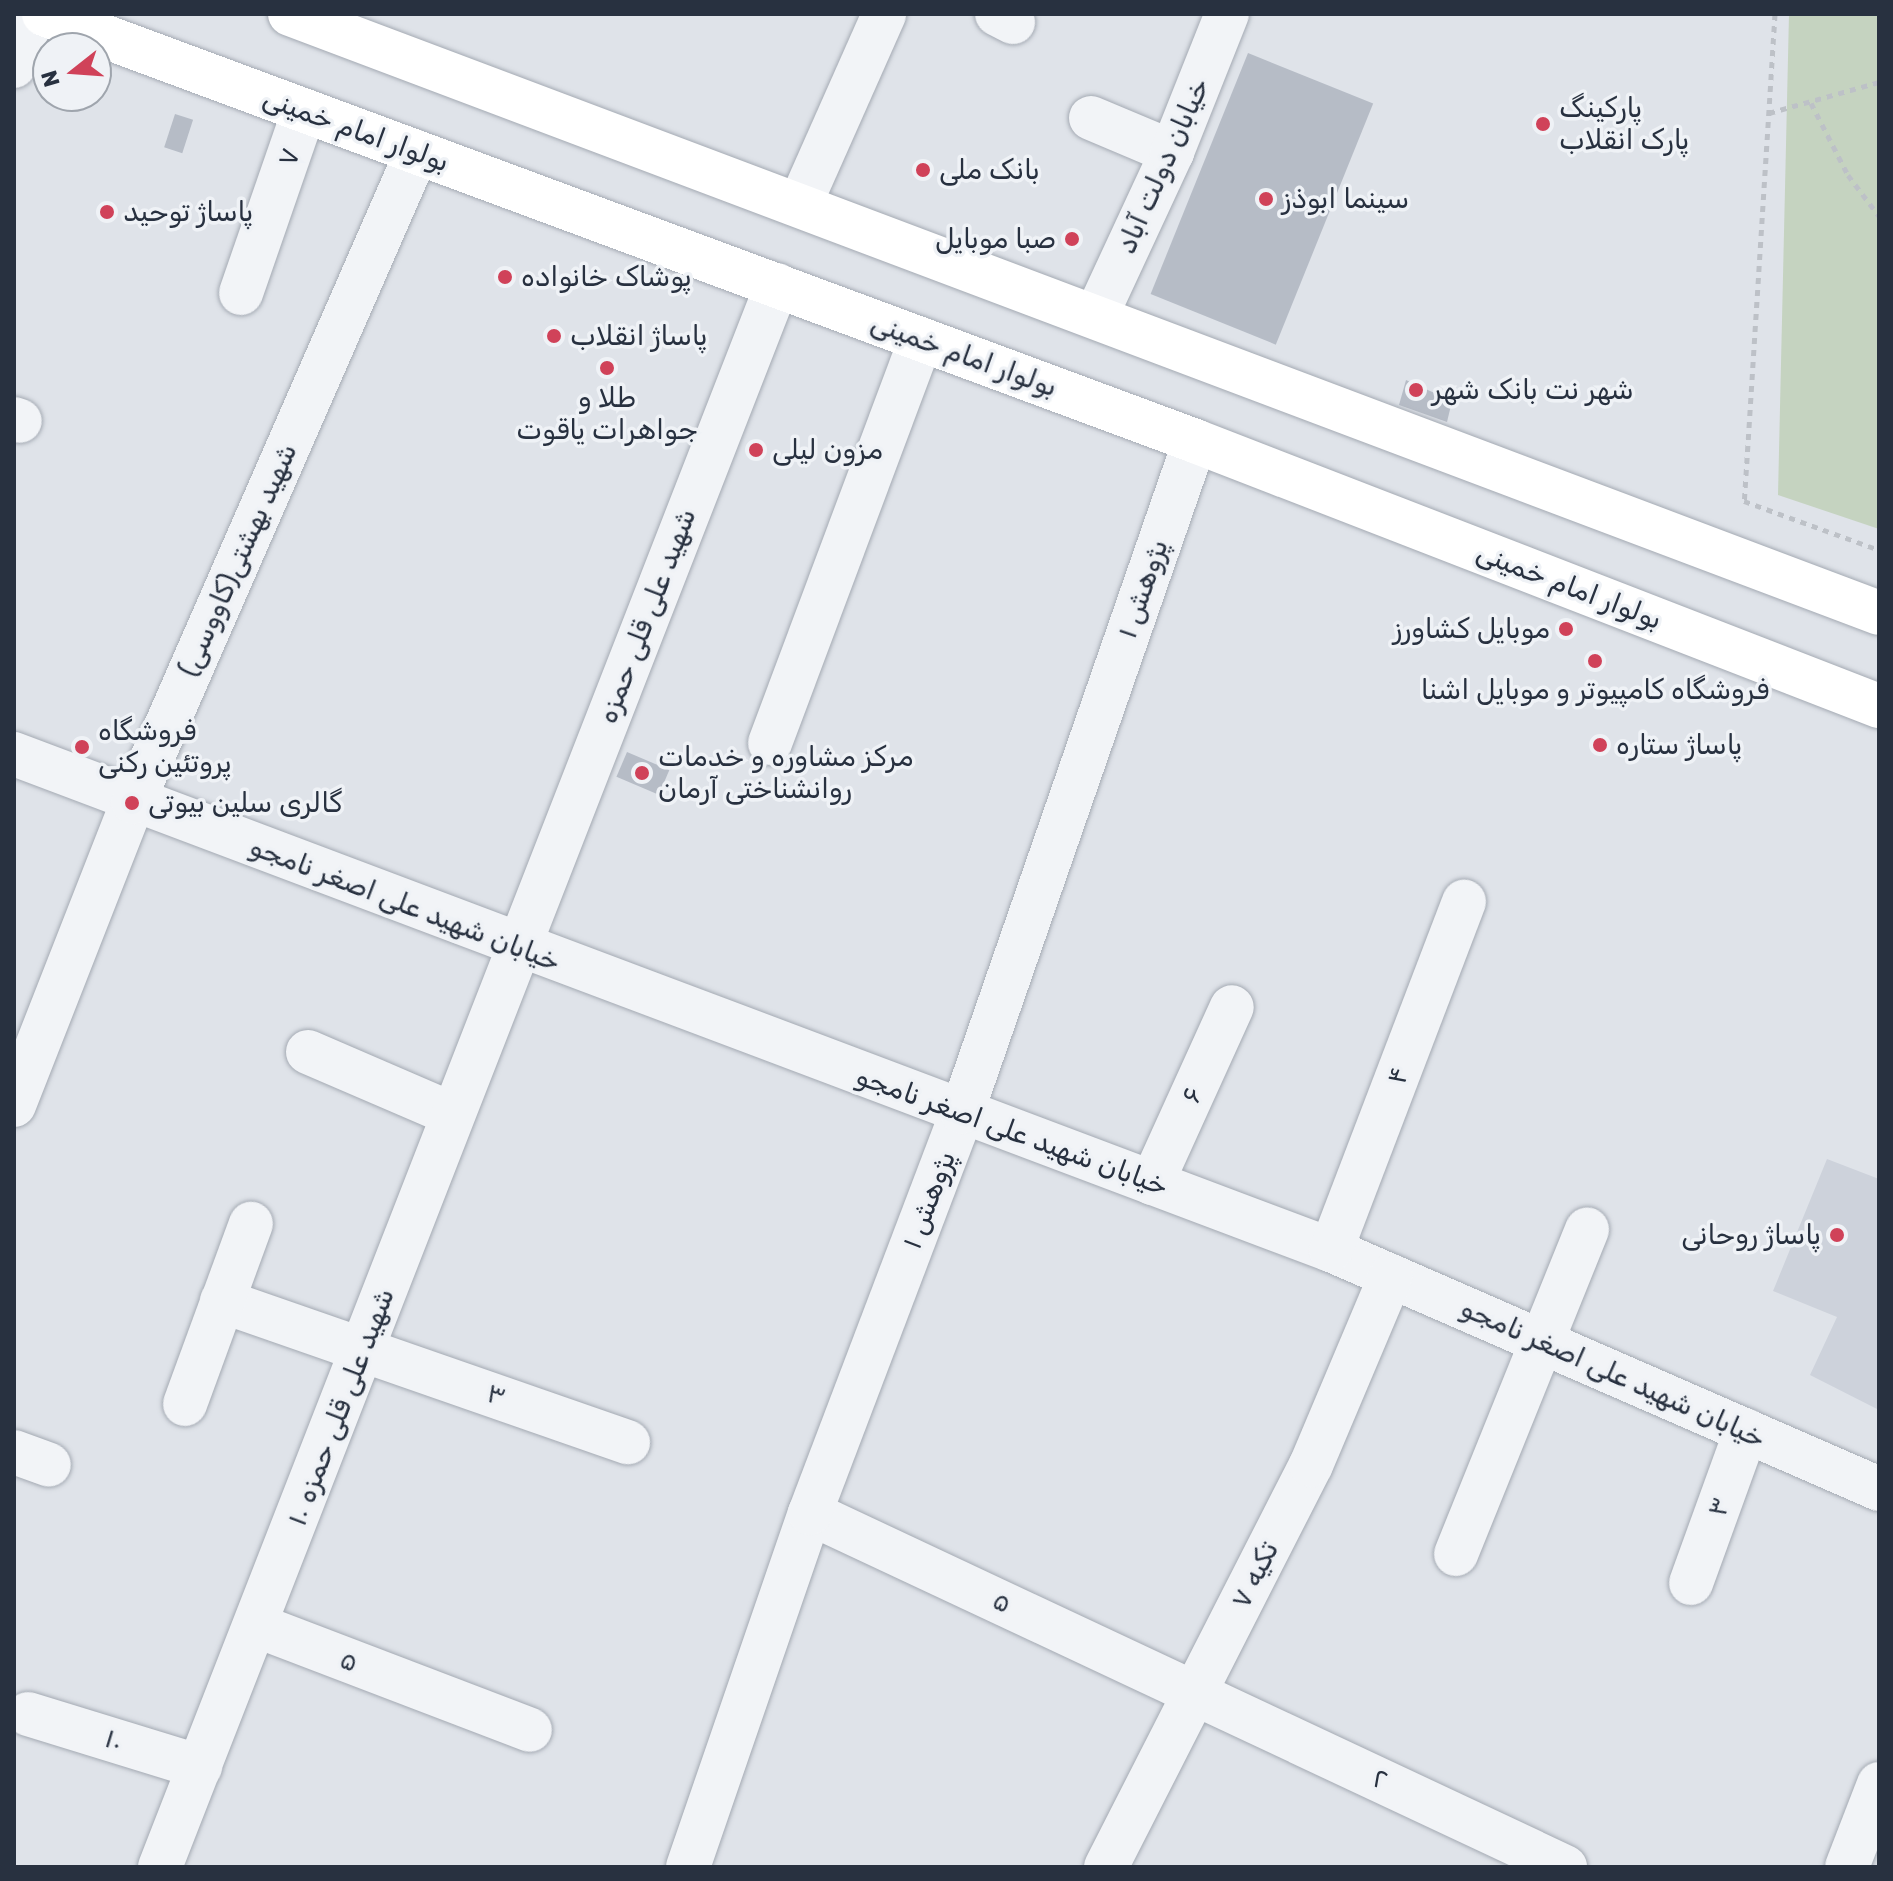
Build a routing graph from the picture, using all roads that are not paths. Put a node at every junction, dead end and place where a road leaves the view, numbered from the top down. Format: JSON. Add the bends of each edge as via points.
{"nodes":[{"id":1,"x":33,"y":14,"type":"edge"},
{"id":2,"x":44,"y":14,"type":"edge"},
{"id":3,"x":290,"y":14,"type":"edge"},
{"id":4,"x":884,"y":14,"type":"edge"},
{"id":5,"x":1227,"y":14,"type":"edge"},
{"id":6,"x":14,"y":66,"type":"edge"},
{"id":7,"x":304,"y":111,"type":"junction"},
{"id":8,"x":1091,"y":118,"type":"dead end"},
{"id":9,"x":417,"y":152,"type":"junction"},
{"id":10,"x":1172,"y":152,"type":"junction"},
{"id":11,"x":800,"y":204,"type":"junction"},
{"id":12,"x":777,"y":285,"type":"junction"},
{"id":13,"x":241,"y":293,"type":"dead end"},
{"id":14,"x":1096,"y":316,"type":"junction"},
{"id":15,"x":921,"y":339,"type":"junction"},
{"id":16,"x":1195,"y":441,"type":"junction"},
{"id":17,"x":1879,"y":613,"type":"edge"},
{"id":18,"x":1879,"y":706,"type":"edge"},
{"id":19,"x":770,"y":743,"type":"dead end"},
{"id":20,"x":14,"y":754,"type":"edge"},
{"id":21,"x":133,"y":802,"type":"junction"},
{"id":22,"x":1464,"y":902,"type":"dead end"},
{"id":23,"x":517,"y":946,"type":"junction"},
{"id":24,"x":1232,"y":1007,"type":"dead end"},
{"id":25,"x":308,"y":1052,"type":"dead end"},
{"id":26,"x":23,"y":1056,"type":"edge"},
{"id":27,"x":14,"y":1105,"type":"edge"},
{"id":28,"x":962,"y":1112,"type":"junction"},
{"id":29,"x":452,"y":1114,"type":"junction"},
{"id":30,"x":1152,"y":1183,"type":"junction"},
{"id":31,"x":251,"y":1224,"type":"dead end"},
{"id":32,"x":1587,"y":1229,"type":"dead end"},
{"id":33,"x":1331,"y":1250,"type":"junction"},
{"id":34,"x":1391,"y":1276,"type":"junction"},
{"id":35,"x":222,"y":1301,"type":"junction"},
{"id":36,"x":1539,"y":1340,"type":"junction"},
{"id":37,"x":364,"y":1347,"type":"junction"},
{"id":38,"x":185,"y":1404,"type":"dead end"},
{"id":39,"x":1746,"y":1431,"type":"junction"},
{"id":40,"x":628,"y":1442,"type":"dead end"},
{"id":41,"x":1879,"y":1489,"type":"edge"},
{"id":42,"x":810,"y":1513,"type":"junction"},
{"id":43,"x":1456,"y":1554,"type":"dead end"},
{"id":44,"x":1691,"y":1583,"type":"dead end"},
{"id":45,"x":258,"y":1626,"type":"junction"},
{"id":46,"x":1195,"y":1692,"type":"junction"},
{"id":47,"x":28,"y":1714,"type":"dead end"},
{"id":48,"x":530,"y":1730,"type":"dead end"},
{"id":49,"x":200,"y":1767,"type":"junction"},
{"id":50,"x":1879,"y":1784,"type":"edge"},
{"id":51,"x":169,"y":1864,"type":"edge"},
{"id":52,"x":688,"y":1867,"type":"edge"},
{"id":53,"x":1106,"y":1867,"type":"edge"},
{"id":54,"x":1565,"y":1867,"type":"edge"},
{"id":55,"x":1847,"y":1867,"type":"edge"}],
"edges":[{"from":1,"to":6,"type":"street"},
{"from":2,"to":7,"type":"main road","name":"بولوار امام خمینی"},
{"from":3,"to":11,"type":"main road"},
{"from":4,"to":11,"type":"street"},
{"from":5,"to":10,"type":"street","name":"خیابان دولت آباد"},
{"from":7,"to":9,"type":"main road","name":"بولوار امام خمینی"},
{"from":7,"to":13,"type":"street","name":"۷"},
{"from":8,"to":10,"type":"street"},
{"from":9,"to":12,"type":"main road","name":"بولوار امام خمینی"},
{"from":9,"to":21,"type":"street","name":"شهید بهشتی(کاووسی)"},
{"from":10,"to":14,"type":"street","name":"خیابان دولت آباد"},
{"from":11,"to":14,"type":"main road"},
{"from":12,"to":15,"type":"main road","name":"بولوار امام خمینی"},
{"from":12,"to":23,"type":"street","name":"شهید علی قلی حمزه"},
{"from":14,"to":17,"type":"main road"},
{"from":15,"to":16,"type":"main road","name":"بولوار امام خمینی"},
{"from":15,"to":19,"type":"street"},
{"from":16,"to":18,"type":"main road","name":"بولوار امام خمینی"},
{"from":16,"to":28,"type":"street","name":"پژوهش ۱"},
{"from":20,"to":21,"type":"street","name":"خیابان شهید علی اصغر نامجو"},
{"from":21,"to":23,"type":"street","name":"خیابان شهید علی اصغر نامجو"},
{"from":21,"to":26,"type":"street","name":"شهید بهشتی(کاووسی)"},
{"from":22,"to":33,"type":"street","name":"۴"},
{"from":23,"to":28,"type":"street","name":"خیابان شهید علی اصغر نامجو"},
{"from":23,"to":29,"type":"street","name":"شهید علی قلی حمزه ۱۰"},
{"from":24,"to":30,"type":"street","name":"۶"},
{"from":25,"to":29,"type":"street"},
{"from":26,"to":27,"type":"street","name":"شهید بهشتی(کاووسی)"},
{"from":28,"to":30,"type":"street","name":"خیابان شهید علی اصغر نامجو"},
{"from":28,"to":42,"type":"street","name":"پژوهش ۱"},
{"from":29,"to":37,"type":"street","name":"شهید علی قلی حمزه ۱۰"},
{"from":30,"to":33,"type":"street","name":"خیابان شهید علی اصغر نامجو"},
{"from":31,"to":35,"type":"street"},
{"from":32,"to":36,"type":"street"},
{"from":33,"to":34,"type":"street","name":"خیابان شهید علی اصغر نامجو"},
{"from":34,"to":36,"type":"street","name":"خیابان شهید علی اصغر نامجو"},
{"from":34,"to":46,"type":"street","name":"تکیه ۷","via":[[1311,1465]]},
{"from":35,"to":37,"type":"street","name":"۳"},
{"from":35,"to":38,"type":"street"},
{"from":36,"to":39,"type":"street","name":"خیابان شهید علی اصغر نامجو"},
{"from":36,"to":43,"type":"street"},
{"from":37,"to":40,"type":"street","name":"۳"},
{"from":37,"to":45,"type":"street","name":"شهید علی قلی حمزه ۱۰"},
{"from":39,"to":41,"type":"street","name":"خیابان شهید علی اصغر نامجو"},
{"from":39,"to":44,"type":"street","name":"۳"},
{"from":42,"to":46,"type":"street","name":"۵"},
{"from":42,"to":52,"type":"street","name":"پژوهش ۱"},
{"from":45,"to":48,"type":"street","name":"۵"},
{"from":45,"to":49,"type":"street","name":"شهید علی قلی حمزه ۱۰"},
{"from":46,"to":53,"type":"street","name":"تکیه ۷"},
{"from":46,"to":54,"type":"street","name":"۲"},
{"from":47,"to":49,"type":"street","name":"۱۰"},
{"from":49,"to":51,"type":"street","name":"شهید علی قلی حمزه ۱۰"},
{"from":50,"to":55,"type":"street"}]}
